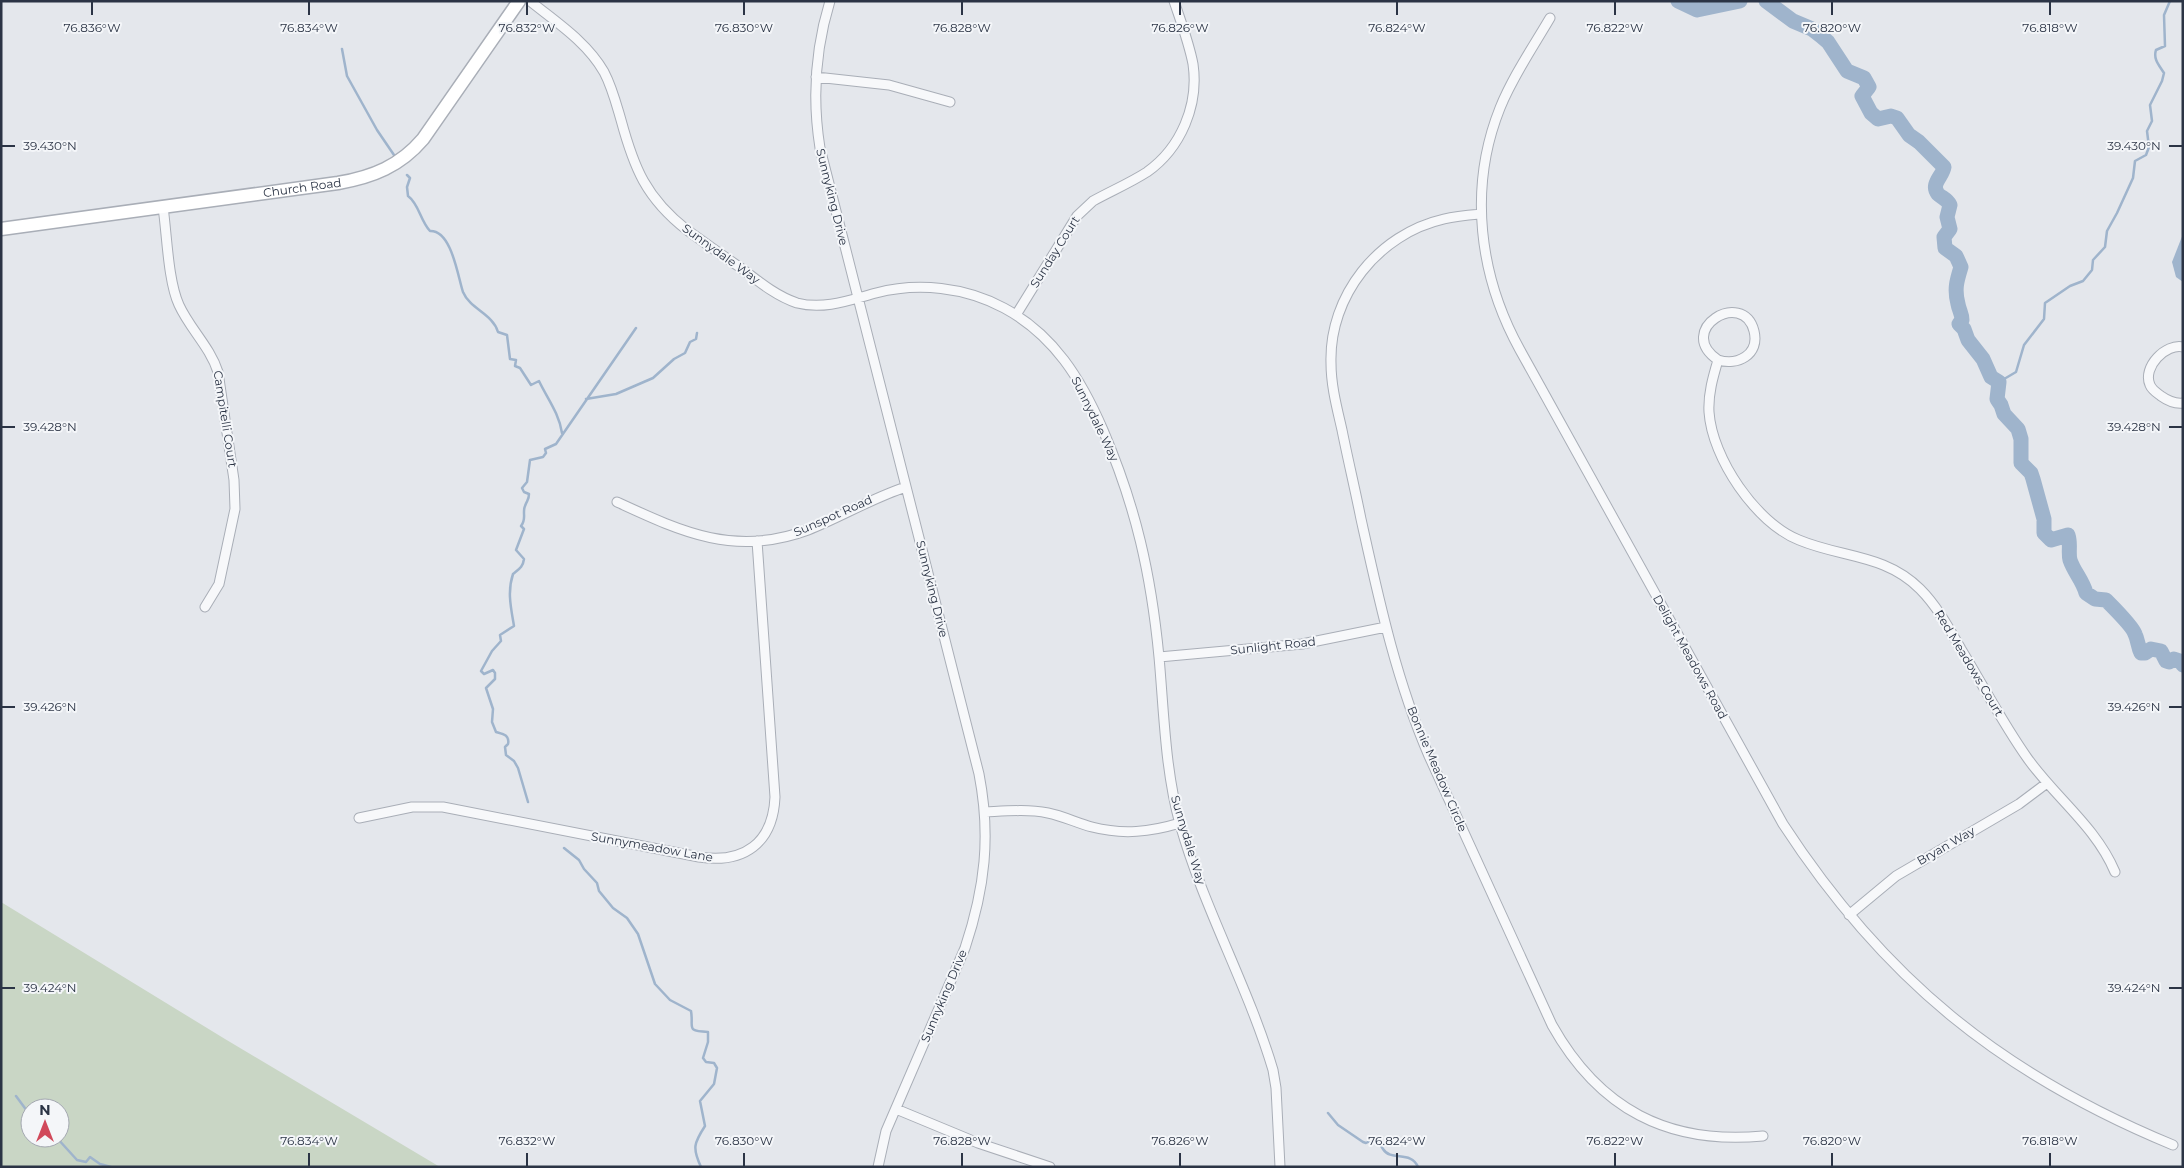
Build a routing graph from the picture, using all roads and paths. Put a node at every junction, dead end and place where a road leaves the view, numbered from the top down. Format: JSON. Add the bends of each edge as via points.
{"nodes":[{"id":1,"x":519,"y":1,"type":"edge"},
{"id":2,"x":530,"y":1,"type":"edge"},
{"id":3,"x":830,"y":1,"type":"edge"},
{"id":4,"x":1174,"y":1,"type":"edge"},
{"id":5,"x":1550,"y":18,"type":"dead end"},
{"id":6,"x":816,"y":77,"type":"junction"},
{"id":7,"x":950,"y":102,"type":"dead end"},
{"id":8,"x":163,"y":207,"type":"junction"},
{"id":9,"x":1481,"y":214,"type":"junction"},
{"id":10,"x":1,"y":229,"type":"edge"},
{"id":11,"x":858,"y":298,"type":"junction"},
{"id":12,"x":1016,"y":315,"type":"junction"},
{"id":13,"x":2183,"y":347,"type":"edge"},
{"id":14,"x":1718,"y":360,"type":"junction"},
{"id":15,"x":2183,"y":403,"type":"edge"},
{"id":16,"x":906,"y":487,"type":"junction"},
{"id":17,"x":617,"y":502,"type":"dead end"},
{"id":18,"x":757,"y":541,"type":"junction"},
{"id":19,"x":205,"y":608,"type":"dead end"},
{"id":20,"x":1386,"y":627,"type":"junction"},
{"id":21,"x":1159,"y":658,"type":"junction"},
{"id":22,"x":2047,"y":783,"type":"junction"},
{"id":23,"x":986,"y":812,"type":"junction"},
{"id":24,"x":359,"y":818,"type":"dead end"},
{"id":25,"x":1180,"y":823,"type":"junction"},
{"id":26,"x":2116,"y":872,"type":"dead end"},
{"id":27,"x":1849,"y":915,"type":"junction"},
{"id":28,"x":896,"y":1109,"type":"junction"},
{"id":29,"x":1762,"y":1136,"type":"dead end"},
{"id":30,"x":2173,"y":1145,"type":"dead end"},
{"id":31,"x":1278,"y":1166,"type":"edge"},
{"id":32,"x":878,"y":1167,"type":"edge"},
{"id":33,"x":1050,"y":1167,"type":"edge"}],
"edges":[{"from":1,"to":8,"type":"street","name":"Church Road","via":[[424,139],[392,166],[350,181]]},
{"from":2,"to":11,"type":"street","name":"Sunnydale Way","via":[[580,41],[599,65],[612,89],[638,174],[667,213],[783,297],[803,304],[823,305]]},
{"from":3,"to":6,"type":"street","name":"Sunnyking Drive","via":[[821,33]]},
{"from":4,"to":12,"type":"street","name":"Sunday Court","via":[[1193,71],[1190,109],[1182,132],[1169,151],[1148,171],[1085,207]]},
{"from":5,"to":9,"type":"street","name":"Delight Meadows Road","via":[[1506,94],[1494,126],[1484,169]]},
{"from":6,"to":7,"type":"street","via":[[889,85]]},
{"from":6,"to":11,"type":"street","name":"Sunnyking Drive","via":[[820,148]]},
{"from":8,"to":10,"type":"street","name":"Church Road"},
{"from":8,"to":19,"type":"street","name":"Campitelli Court","via":[[176,297],[218,372],[234,480],[235,509],[219,584]]},
{"from":9,"to":20,"type":"street","name":"Bonnie Meadow Circle","via":[[1443,219],[1388,245],[1354,282],[1335,326],[1331,362],[1334,391]]},
{"from":9,"to":27,"type":"street","name":"Delight Meadows Road","via":[[1490,279],[1510,334],[1778,815],[1806,859]]},
{"from":11,"to":12,"type":"street","name":"Sunnydale Way","via":[[907,288],[945,289],[982,298]]},
{"from":11,"to":16,"type":"street","name":"Sunnyking Drive"},
{"from":12,"to":21,"type":"street","name":"Sunnydale Way","via":[[1043,335],[1066,362],[1086,395],[1125,483],[1151,588]]},
{"from":13,"to":15,"type":"street","via":[[2175,346],[2164,351],[2151,367],[2148,378],[2152,389],[2166,400]]},
{"from":14,"to":14,"type":"street","via":[[1706,349],[1706,327],[1723,313],[1740,314],[1755,333],[1751,352],[1737,362]]},
{"from":14,"to":22,"type":"street","name":"Red Meadows Court","via":[[1710,394],[1710,424],[1719,452],[1749,501],[1763,517],[1787,535],[1814,546],[1878,562],[1919,588],[1942,617],[2013,737]]},
{"from":16,"to":18,"type":"street","name":"Sunspot Road","via":[[878,496],[808,529],[785,537]]},
{"from":16,"to":23,"type":"street","name":"Sunnyking Drive","via":[[980,774]]},
{"from":17,"to":18,"type":"street","name":"Sunspot Road","via":[[684,532],[718,539]]},
{"from":18,"to":24,"type":"street","name":"Sunnymeadow Lane","via":[[775,797],[769,829],[748,850],[730,858],[699,858],[443,807],[412,807]]},
{"from":20,"to":21,"type":"street","name":"Sunlight Road","via":[[1302,644]]},
{"from":20,"to":29,"type":"street","name":"Bonnie Meadow Circle","via":[[1416,724],[1529,976],[1568,1053],[1611,1097],[1649,1120],[1701,1136]]},
{"from":21,"to":25,"type":"street","name":"Sunnydale Way","via":[[1172,792]]},
{"from":22,"to":26,"type":"street","name":"Red Meadows Court","via":[[2099,840]]},
{"from":22,"to":27,"type":"street","name":"Bryan Way","via":[[2019,804],[1896,876]]},
{"from":23,"to":25,"type":"street","via":[[1049,813],[1091,827],[1125,832],[1158,830]]},
{"from":23,"to":28,"type":"street","name":"Sunnyking Drive","via":[[984,866],[974,920]]},
{"from":25,"to":31,"type":"street","name":"Sunnydale Way","via":[[1190,857],[1274,1070]]},
{"from":27,"to":30,"type":"street","name":"Delight Meadows Road","via":[[1924,994],[2000,1053],[2059,1091]]},
{"from":28,"to":32,"type":"street","name":"Sunnyking Drive","via":[[886,1131]]},
{"from":28,"to":33,"type":"street","via":[[978,1143]]}]}
